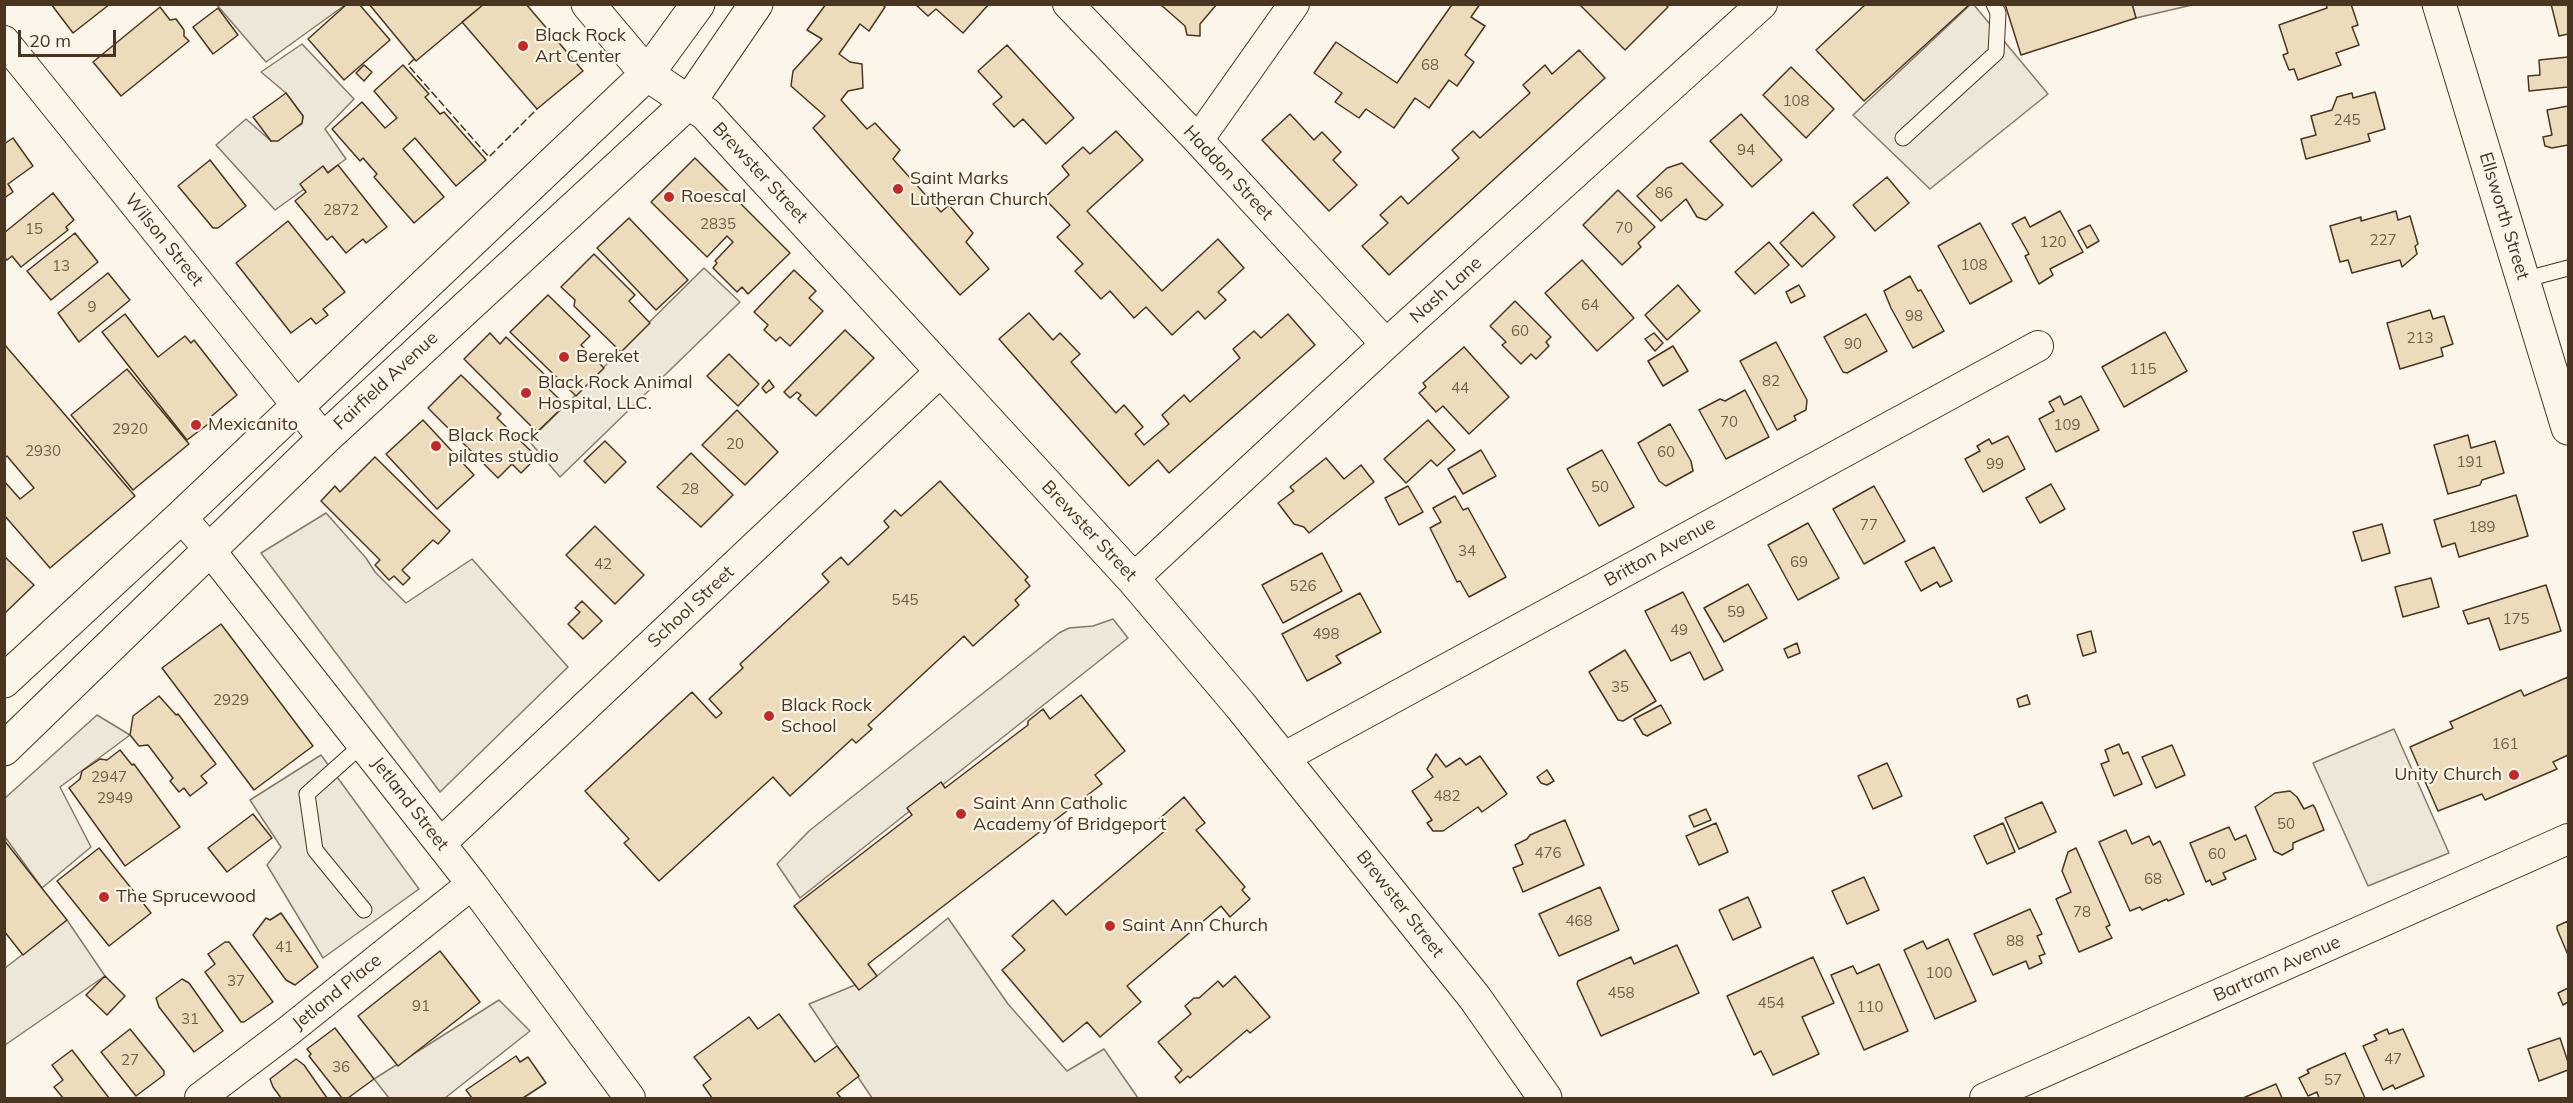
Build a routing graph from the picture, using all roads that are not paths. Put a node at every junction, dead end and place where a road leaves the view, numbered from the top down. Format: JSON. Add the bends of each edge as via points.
{"nodes":[{"id":1,"x":588,"y":4,"type":"edge"},
{"id":2,"x":698,"y":4,"type":"edge"},
{"id":3,"x":756,"y":4,"type":"edge"},
{"id":4,"x":1068,"y":4,"type":"edge"},
{"id":5,"x":1294,"y":4,"type":"edge"},
{"id":6,"x":1762,"y":4,"type":"edge"},
{"id":7,"x":1994,"y":4,"type":"edge"},
{"id":8,"x":2439,"y":4,"type":"edge"},
{"id":9,"x":4,"y":41,"type":"edge"},
{"id":10,"x":647,"y":74,"type":"junction"},
{"id":11,"x":689,"y":102,"type":"junction"},
{"id":12,"x":1903,"y":138,"type":"dead end"},
{"id":13,"x":1198,"y":140,"type":"junction"},
{"id":14,"x":2568,"y":268,"type":"edge"},
{"id":15,"x":2523,"y":280,"type":"junction"},
{"id":16,"x":1386,"y":344,"type":"junction"},
{"id":17,"x":2038,"y":346,"type":"dead end"},
{"id":18,"x":941,"y":371,"type":"junction"},
{"id":19,"x":296,"y":406,"type":"junction"},
{"id":20,"x":2568,"y":428,"type":"edge"},
{"id":21,"x":324,"y":439,"type":"junction"},
{"id":22,"x":181,"y":517,"type":"junction"},
{"id":23,"x":209,"y":549,"type":"junction"},
{"id":24,"x":1133,"y":579,"type":"junction"},
{"id":25,"x":4,"y":681,"type":"edge"},
{"id":26,"x":363,"y":744,"type":"junction"},
{"id":27,"x":4,"y":748,"type":"edge"},
{"id":28,"x":1282,"y":758,"type":"junction"},
{"id":29,"x":2568,"y":839,"type":"edge"},
{"id":30,"x":441,"y":843,"type":"junction"},
{"id":31,"x":472,"y":884,"type":"junction"},
{"id":32,"x":364,"y":910,"type":"dead end"},
{"id":33,"x":200,"y":1098,"type":"edge"},
{"id":34,"x":630,"y":1098,"type":"edge"},
{"id":35,"x":1545,"y":1098,"type":"edge"},
{"id":36,"x":1985,"y":1098,"type":"edge"}],
"edges":[{"from":1,"to":10,"type":"main road","name":"Brewster Street"},
{"from":2,"to":10,"type":"main road"},
{"from":3,"to":11,"type":"main road","name":"Fairfield Avenue"},
{"from":4,"to":13,"type":"street","name":"Haddon Street"},
{"from":5,"to":13,"type":"street"},
{"from":6,"to":16,"type":"street","name":"Nash Lane"},
{"from":7,"to":12,"type":"lane","via":[[1998,13],[1996,53]]},
{"from":8,"to":15,"type":"main road","name":"Ellsworth Street"},
{"from":9,"to":19,"type":"street","name":"Wilson Street"},
{"from":10,"to":11,"type":"main road","name":"Brewster Street"},
{"from":10,"to":19,"type":"main road"},
{"from":11,"to":18,"type":"main road","name":"Brewster Street","via":[[716,124]]},
{"from":11,"to":21,"type":"main road","name":"Fairfield Avenue"},
{"from":13,"to":16,"type":"street","name":"Haddon Street"},
{"from":14,"to":15,"type":"lane"},
{"from":15,"to":20,"type":"main road","name":"Ellsworth Street"},
{"from":16,"to":24,"type":"street","name":"Nash Lane"},
{"from":17,"to":28,"type":"street","name":"Britton Avenue"},
{"from":18,"to":24,"type":"main road","name":"Brewster Street"},
{"from":18,"to":30,"type":"street","name":"School Street"},
{"from":19,"to":21,"type":"street","name":"Wilson Street"},
{"from":19,"to":22,"type":"main road"},
{"from":21,"to":23,"type":"main road","name":"Fairfield Avenue"},
{"from":22,"to":23,"type":"street","name":"Jetland Street"},
{"from":22,"to":25,"type":"main road"},
{"from":23,"to":26,"type":"street","name":"Jetland Street"},
{"from":23,"to":27,"type":"main road","name":"Fairfield Avenue"},
{"from":24,"to":28,"type":"main road","name":"Brewster Street"},
{"from":26,"to":30,"type":"street","name":"Jetland Street"},
{"from":26,"to":32,"type":"lane","via":[[308,794],[315,850]]},
{"from":28,"to":35,"type":"main road","name":"Brewster Street","via":[[1475,998]]},
{"from":29,"to":36,"type":"street","name":"Bartram Avenue"},
{"from":30,"to":31,"type":"street","name":"Jetland Street"},
{"from":31,"to":33,"type":"street","name":"Jetland Place"},
{"from":31,"to":34,"type":"street","name":"Jetland Street"}]}
